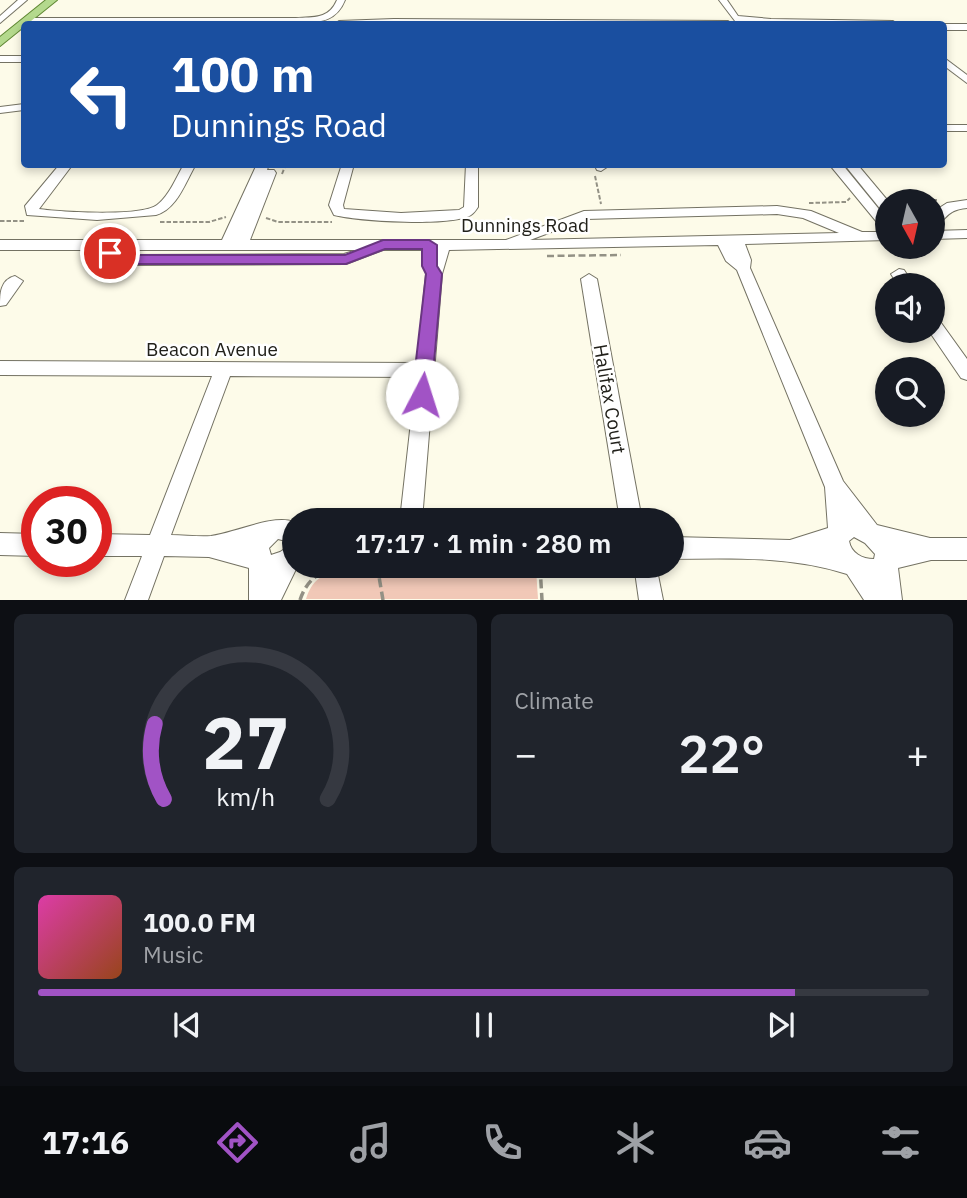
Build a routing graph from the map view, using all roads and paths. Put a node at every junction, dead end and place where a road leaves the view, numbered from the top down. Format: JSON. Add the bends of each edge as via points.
{"nodes":[{"id":1,"x":23,"y":0,"type":"edge"},
{"id":2,"x":37,"y":0,"type":"edge"},
{"id":3,"x":52,"y":0,"type":"edge"},
{"id":4,"x":341,"y":0,"type":"edge"},
{"id":5,"x":714,"y":0,"type":"edge"},
{"id":6,"x":723,"y":0,"type":"edge"},
{"id":7,"x":0,"y":20,"type":"edge"},
{"id":8,"x":13,"y":21,"type":"junction"},
{"id":9,"x":28,"y":21,"type":"joint"},
{"id":10,"x":339,"y":21,"type":"edge"},
{"id":11,"x":733,"y":21,"type":"edge"},
{"id":12,"x":21,"y":26,"type":"edge"},
{"id":13,"x":947,"y":27,"type":"edge"},
{"id":14,"x":967,"y":27,"type":"edge"},
{"id":15,"x":0,"y":31,"type":"edge"},
{"id":16,"x":0,"y":43,"type":"edge"},
{"id":17,"x":0,"y":59,"type":"edge"},
{"id":18,"x":21,"y":59,"type":"edge"},
{"id":19,"x":947,"y":63,"type":"edge"},
{"id":20,"x":967,"y":80,"type":"edge"},
{"id":21,"x":21,"y":107,"type":"edge"},
{"id":22,"x":0,"y":110,"type":"edge"},
{"id":23,"x":947,"y":128,"type":"edge"},
{"id":24,"x":967,"y":128,"type":"edge"},
{"id":25,"x":64,"y":168,"type":"edge"},
{"id":26,"x":188,"y":168,"type":"edge"},
{"id":27,"x":262,"y":168,"type":"edge"},
{"id":28,"x":272,"y":168,"type":"edge"},
{"id":29,"x":347,"y":168,"type":"edge"},
{"id":30,"x":472,"y":168,"type":"edge"},
{"id":31,"x":598,"y":168,"type":"edge"},
{"id":32,"x":838,"y":168,"type":"edge"},
{"id":33,"x":853,"y":168,"type":"edge"},
{"id":34,"x":875,"y":194,"type":"edge"},
{"id":35,"x":861,"y":196,"type":"junction"},
{"id":36,"x":805,"y":203,"type":"dead end"},
{"id":37,"x":967,"y":204,"type":"edge"},
{"id":38,"x":945,"y":207,"type":"edge"},
{"id":39,"x":602,"y":209,"type":"dead end"},
{"id":40,"x":875,"y":213,"type":"edge"},
{"id":41,"x":447,"y":215,"type":"junction"},
{"id":42,"x":246,"y":217,"type":"junction"},
{"id":43,"x":0,"y":221,"type":"edge"},
{"id":44,"x":29,"y":221,"type":"dead end"},
{"id":45,"x":153,"y":222,"type":"dead end"},
{"id":46,"x":342,"y":222,"type":"dead end"},
{"id":47,"x":540,"y":223,"type":"dead end"},
{"id":48,"x":967,"y":234,"type":"edge"},
{"id":49,"x":945,"y":235,"type":"edge"},
{"id":50,"x":0,"y":236,"type":"edge"},
{"id":51,"x":875,"y":236,"type":"edge"},
{"id":52,"x":860,"y":237,"type":"junction"},
{"id":53,"x":729,"y":240,"type":"junction"},
{"id":54,"x":79,"y":244,"type":"junction"},
{"id":55,"x":234,"y":244,"type":"junction"},
{"id":56,"x":0,"y":245,"type":"edge"},
{"id":57,"x":106,"y":245,"type":"junction"},
{"id":58,"x":383,"y":245,"type":"junction"},
{"id":59,"x":436,"y":245,"type":"junction"},
{"id":60,"x":504,"y":245,"type":"junction"},
{"id":61,"x":589,"y":279,"type":"dead end"},
{"id":62,"x":15,"y":281,"type":"dead end"},
{"id":63,"x":0,"y":301,"type":"edge"},
{"id":64,"x":945,"y":341,"type":"edge"},
{"id":65,"x":0,"y":368,"type":"edge"},
{"id":66,"x":223,"y":370,"type":"junction"},
{"id":67,"x":424,"y":370,"type":"junction"},
{"id":68,"x":967,"y":373,"type":"edge"},
{"id":69,"x":835,"y":487,"type":"junction"},
{"id":70,"x":412,"y":508,"type":"edge"},
{"id":71,"x":629,"y":508,"type":"edge"},
{"id":72,"x":282,"y":529,"type":"edge"},
{"id":73,"x":265,"y":534,"type":"junction"},
{"id":74,"x":871,"y":534,"type":"junction"},
{"id":75,"x":839,"y":535,"type":"junction"},
{"id":76,"x":0,"y":544,"type":"edge"},
{"id":77,"x":21,"y":544,"type":"edge"},
{"id":78,"x":112,"y":545,"type":"edge"},
{"id":79,"x":157,"y":545,"type":"junction"},
{"id":80,"x":209,"y":547,"type":"junction"},
{"id":81,"x":684,"y":548,"type":"edge"},
{"id":82,"x":793,"y":549,"type":"junction"},
{"id":83,"x":930,"y":549,"type":"junction"},
{"id":84,"x":967,"y":549,"type":"edge"},
{"id":85,"x":260,"y":560,"type":"junction"},
{"id":86,"x":886,"y":561,"type":"junction"},
{"id":87,"x":282,"y":562,"type":"edge"},
{"id":88,"x":853,"y":565,"type":"junction"},
{"id":89,"x":282,"y":575,"type":"edge"},
{"id":90,"x":312,"y":578,"type":"edge"},
{"id":91,"x":379,"y":578,"type":"edge"},
{"id":92,"x":541,"y":578,"type":"edge"},
{"id":93,"x":647,"y":578,"type":"edge"},
{"id":94,"x":136,"y":600,"type":"edge"},
{"id":95,"x":261,"y":600,"type":"edge"},
{"id":96,"x":268,"y":600,"type":"edge"},
{"id":97,"x":300,"y":600,"type":"edge"},
{"id":98,"x":383,"y":600,"type":"edge"},
{"id":99,"x":542,"y":600,"type":"edge"},
{"id":100,"x":651,"y":600,"type":"edge"},
{"id":101,"x":878,"y":600,"type":"edge"},
{"id":102,"x":890,"y":600,"type":"edge"}],
"edges":[{"from":1,"to":7,"type":"street"},
{"from":2,"to":8,"type":"main road"},
{"from":3,"to":9,"type":"main road"},
{"from":4,"to":10,"type":"street"},
{"from":5,"to":11,"type":"street"},
{"from":6,"to":11,"type":"street"},
{"from":8,"to":9,"type":"main road"},
{"from":8,"to":15,"type":"main road"},
{"from":12,"to":16,"type":"main road"},
{"from":13,"to":14,"type":"street"},
{"from":17,"to":18,"type":"street"},
{"from":19,"to":20,"type":"street"},
{"from":21,"to":22,"type":"street"},
{"from":23,"to":24,"type":"street"},
{"from":25,"to":26,"type":"street","via":[[32,206],[32,212],[154,213],[164,206]]},
{"from":27,"to":42,"type":"street"},
{"from":28,"to":42,"type":"street"},
{"from":29,"to":41,"type":"street","via":[[336,205],[342,214]]},
{"from":30,"to":41,"type":"street","via":[[471,207],[463,214]]},
{"from":31,"to":39,"type":"path","via":[[594,171]]},
{"from":32,"to":35,"type":"street"},
{"from":33,"to":34,"type":"street"},
{"from":35,"to":36,"type":"path","via":[[846,202]]},
{"from":35,"to":40,"type":"street"},
{"from":37,"to":38,"type":"street"},
{"from":41,"to":47,"type":"path","via":[[446,222]]},
{"from":42,"to":45,"type":"path"},
{"from":42,"to":46,"type":"path"},
{"from":42,"to":55,"type":"street"},
{"from":43,"to":44,"type":"path"},
{"from":48,"to":49,"type":"street"},
{"from":50,"to":54,"type":"street","name":"Dunnings Road"},
{"from":51,"to":52,"type":"street","name":"Dunnings Road"},
{"from":52,"to":53,"type":"street","name":"Dunnings Road"},
{"from":52,"to":60,"type":"street","via":[[824,220],[777,210],[584,215]]},
{"from":53,"to":60,"type":"street","name":"Dunnings Road"},
{"from":53,"to":69,"type":"street","via":[[731,258],[743,268]]},
{"from":54,"to":56,"type":"street","name":"Dunnings Road"},
{"from":54,"to":57,"type":"street","name":"Dunnings Road"},
{"from":55,"to":57,"type":"street","name":"Dunnings Road"},
{"from":55,"to":58,"type":"street","name":"Dunnings Road"},
{"from":57,"to":58,"type":"street","via":[[113,256],[127,260],[346,259]]},
{"from":58,"to":59,"type":"street","name":"Dunnings Road"},
{"from":59,"to":60,"type":"street","name":"Dunnings Road"},
{"from":59,"to":67,"type":"street","via":[[440,261],[434,274]]},
{"from":61,"to":71,"type":"street","name":"Halifax Court"},
{"from":62,"to":63,"type":"street"},
{"from":64,"to":68,"type":"street"},
{"from":65,"to":66,"type":"street","name":"Beacon Avenue"},
{"from":66,"to":67,"type":"street","name":"Beacon Avenue"},
{"from":66,"to":79,"type":"street"},
{"from":67,"to":70,"type":"street"},
{"from":69,"to":74,"type":"street"},
{"from":69,"to":75,"type":"street"},
{"from":72,"to":73,"type":"street"},
{"from":73,"to":80,"type":"street"},
{"from":73,"to":85,"type":"street","via":[[258,547]]},
{"from":74,"to":75,"type":"street","via":[[852,527]]},
{"from":74,"to":83,"type":"street"},
{"from":74,"to":86,"type":"street","via":[[883,545]]},
{"from":75,"to":82,"type":"street"},
{"from":75,"to":88,"type":"street","via":[[841,551]]},
{"from":76,"to":77,"type":"street"},
{"from":78,"to":79,"type":"street"},
{"from":79,"to":80,"type":"street"},
{"from":79,"to":94,"type":"street"},
{"from":80,"to":85,"type":"street"},
{"from":81,"to":82,"type":"street"},
{"from":82,"to":88,"type":"street"},
{"from":83,"to":84,"type":"street"},
{"from":83,"to":86,"type":"street"},
{"from":85,"to":87,"type":"street","via":[[274,566]]},
{"from":85,"to":95,"type":"street"},
{"from":86,"to":88,"type":"street","via":[[877,571]]},
{"from":86,"to":102,"type":"street"},
{"from":88,"to":101,"type":"street"},
{"from":89,"to":96,"type":"street"},
{"from":90,"to":97,"type":"path"},
{"from":91,"to":98,"type":"path"},
{"from":92,"to":99,"type":"path"},
{"from":93,"to":100,"type":"street"}]}
